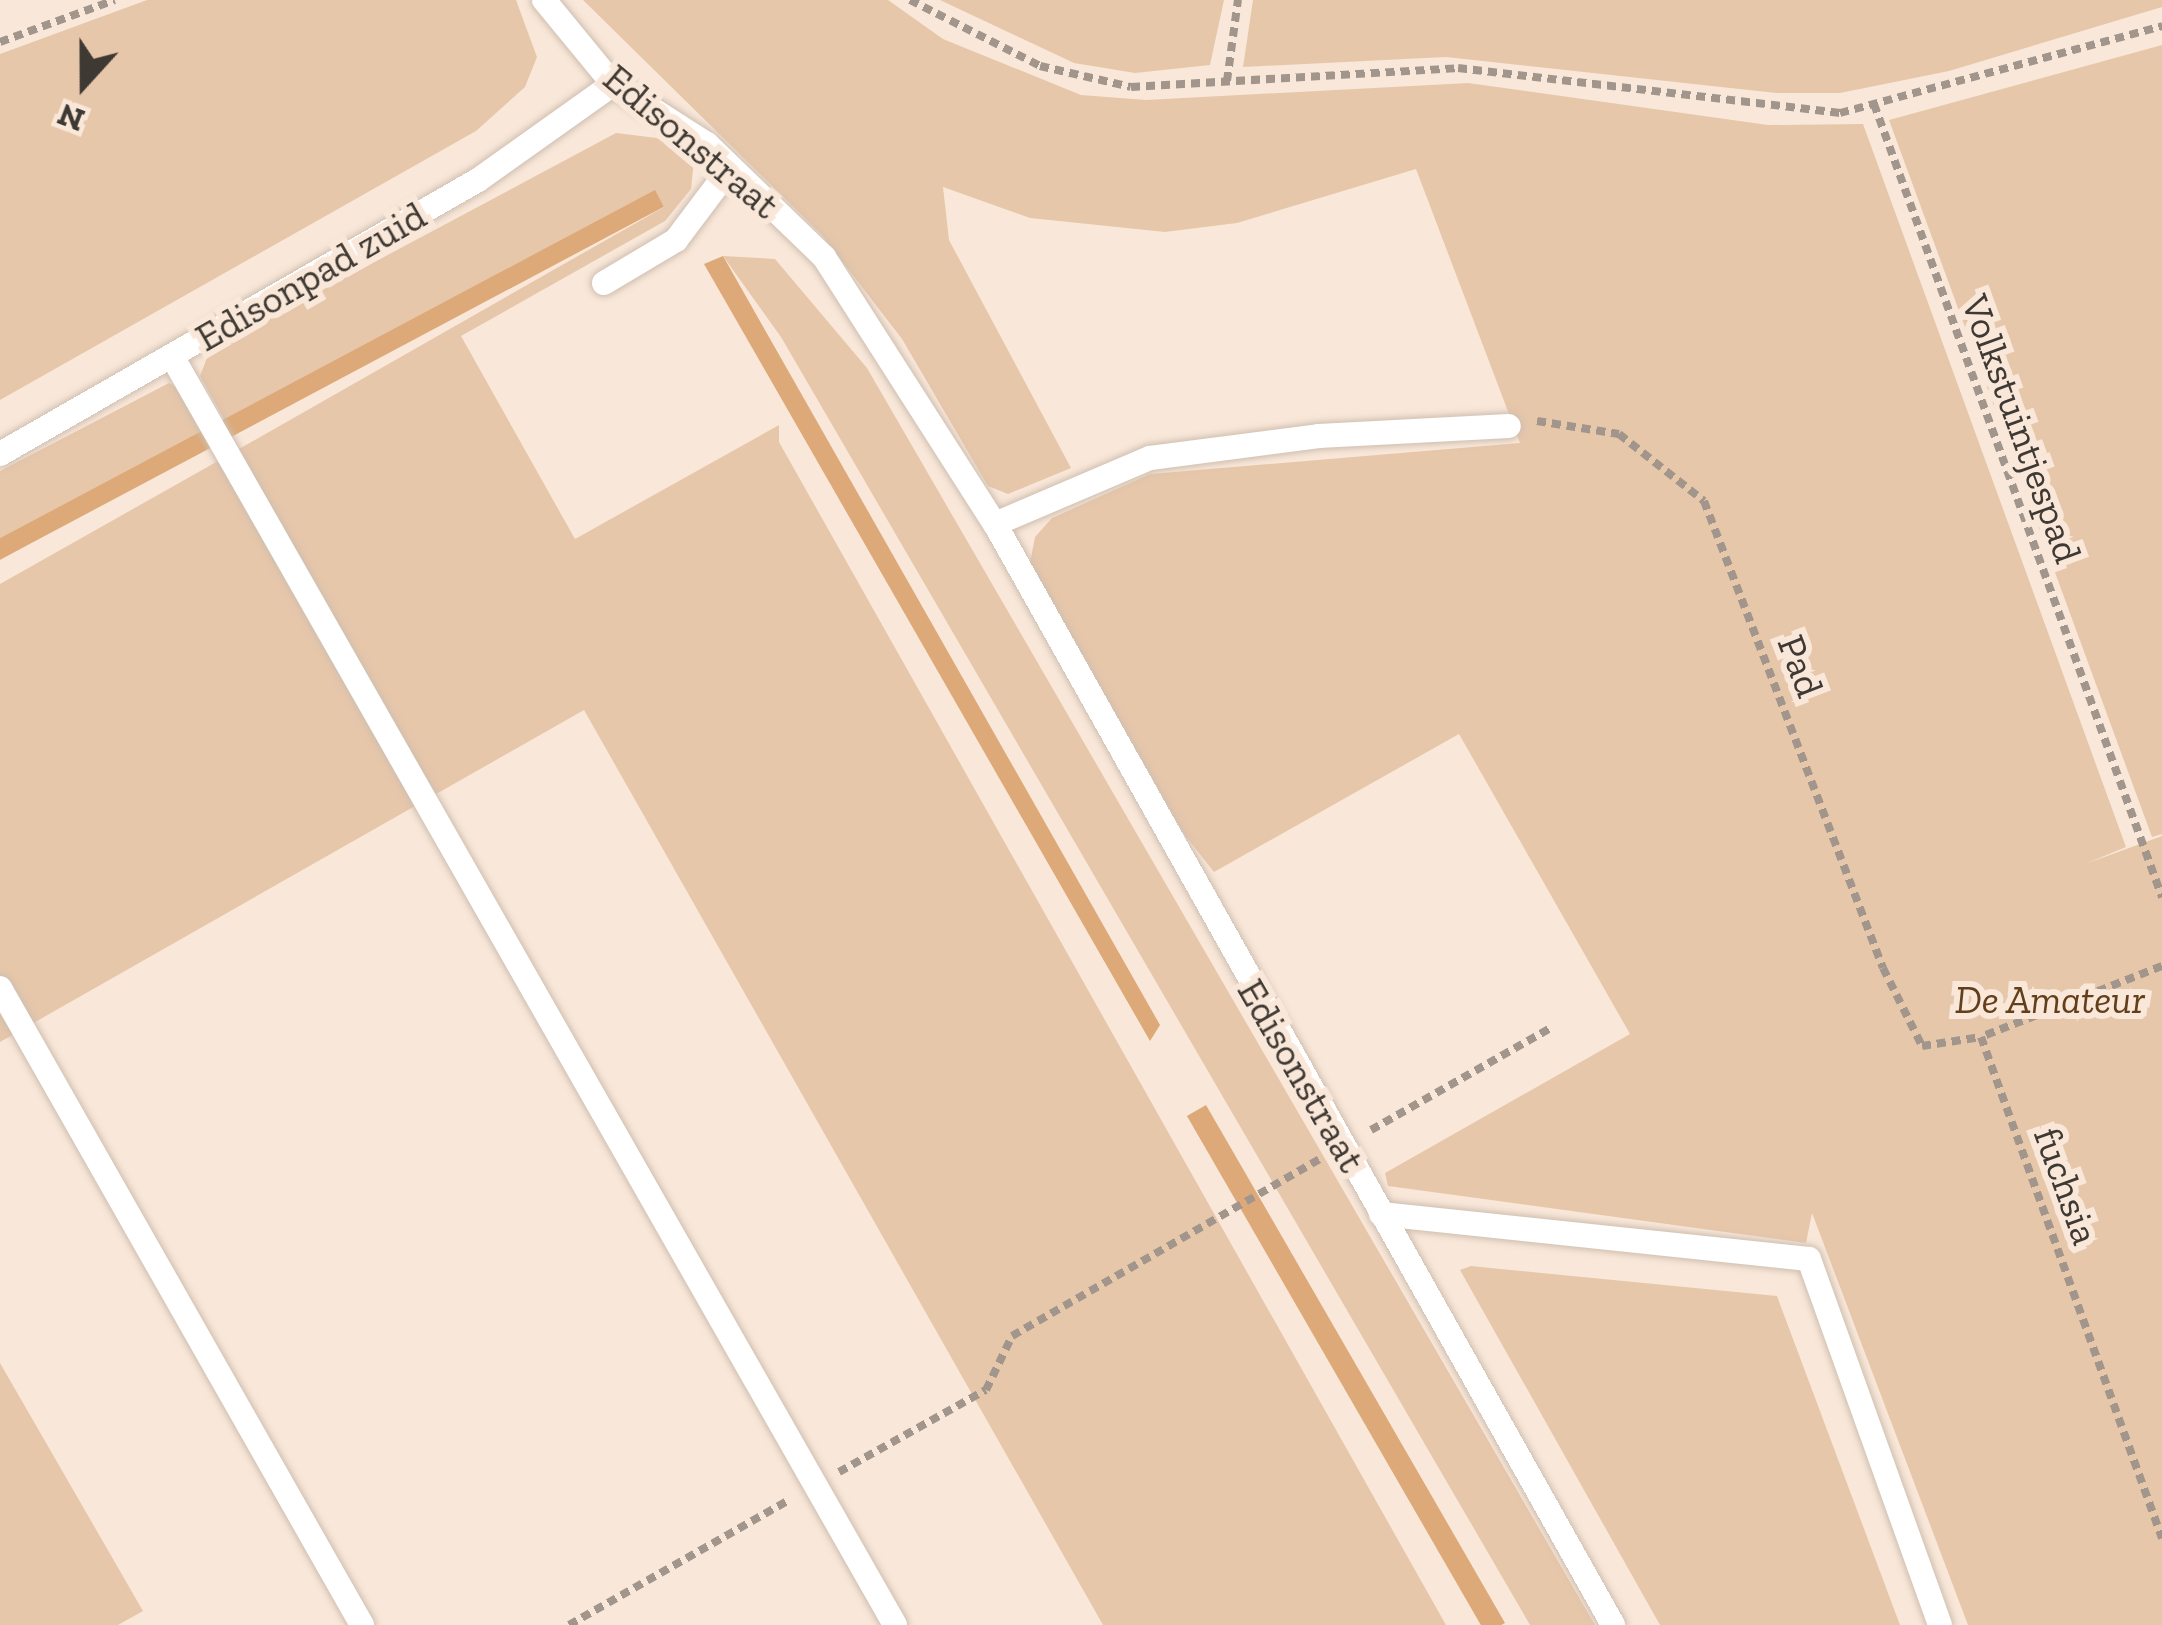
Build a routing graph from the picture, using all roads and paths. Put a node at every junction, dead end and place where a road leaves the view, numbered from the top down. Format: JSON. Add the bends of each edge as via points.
{"nodes":[{"id":1,"x":115,"y":0,"type":"edge"},
{"id":2,"x":544,"y":0,"type":"edge"},
{"id":3,"x":910,"y":0,"type":"edge"},
{"id":4,"x":1238,"y":0,"type":"edge"},
{"id":5,"x":2162,"y":26,"type":"edge"},
{"id":6,"x":0,"y":42,"type":"edge"},
{"id":7,"x":1227,"y":81,"type":"junction"},
{"id":8,"x":613,"y":83,"type":"junction"},
{"id":9,"x":1874,"y":104,"type":"junction"},
{"id":10,"x":730,"y":167,"type":"junction"},
{"id":11,"x":604,"y":283,"type":"dead end"},
{"id":12,"x":173,"y":358,"type":"junction"},
{"id":13,"x":1510,"y":426,"type":"joint"},
{"id":14,"x":0,"y":454,"type":"edge"},
{"id":15,"x":994,"y":524,"type":"junction"},
{"id":16,"x":2162,"y":897,"type":"edge"},
{"id":17,"x":2162,"y":966,"type":"edge"},
{"id":18,"x":0,"y":988,"type":"edge"},
{"id":19,"x":1552,"y":1027,"type":"dead end"},
{"id":20,"x":1981,"y":1037,"type":"junction"},
{"id":21,"x":1341,"y":1147,"type":"junction"},
{"id":22,"x":1381,"y":1214,"type":"junction"},
{"id":23,"x":815,"y":1486,"type":"junction"},
{"id":24,"x":2162,"y":1538,"type":"edge"},
{"id":25,"x":362,"y":1625,"type":"edge"},
{"id":26,"x":569,"y":1625,"type":"edge"},
{"id":27,"x":895,"y":1625,"type":"edge"},
{"id":28,"x":1613,"y":1625,"type":"edge"},
{"id":29,"x":1940,"y":1625,"type":"edge"}],
"edges":[{"from":1,"to":6,"type":"path"},
{"from":2,"to":8,"type":"lane","name":"Edisonstraat"},
{"from":3,"to":7,"type":"path","via":[[1040,66],[1131,87]]},
{"from":4,"to":7,"type":"path"},
{"from":5,"to":9,"type":"path"},
{"from":7,"to":9,"type":"path","via":[[1458,68],[1778,112],[1840,113]]},
{"from":8,"to":10,"type":"lane","name":"Edisonstraat"},
{"from":8,"to":12,"type":"lane","name":"Edisonpad zuid","via":[[478,179]]},
{"from":9,"to":16,"type":"path","name":"Volkstuintjespad"},
{"from":10,"to":11,"type":"lane","via":[[676,240]]},
{"from":10,"to":15,"type":"lane","name":"Edisonstraat","via":[[824,256]]},
{"from":12,"to":14,"type":"lane","name":"Edisonpad zuid"},
{"from":12,"to":23,"type":"lane"},
{"from":13,"to":15,"type":"lane","via":[[1319,436],[1150,458]]},
{"from":13,"to":20,"type":"path","name":"Pad","via":[[1552,418],[1618,434],[1704,501],[1883,968],[1922,1046]]},
{"from":15,"to":21,"type":"lane","name":"Edisonstraat"},
{"from":17,"to":20,"type":"path"},
{"from":18,"to":25,"type":"lane"},
{"from":19,"to":21,"type":"path"},
{"from":20,"to":24,"type":"path","name":"fuchsia"},
{"from":21,"to":22,"type":"lane","name":"Edisonstraat"},
{"from":21,"to":23,"type":"path","via":[[1012,1336],[986,1390]]},
{"from":22,"to":28,"type":"lane","name":"Edisonstraat"},
{"from":22,"to":29,"type":"lane","via":[[1809,1259]]},
{"from":23,"to":26,"type":"path"},
{"from":23,"to":27,"type":"lane"}]}
